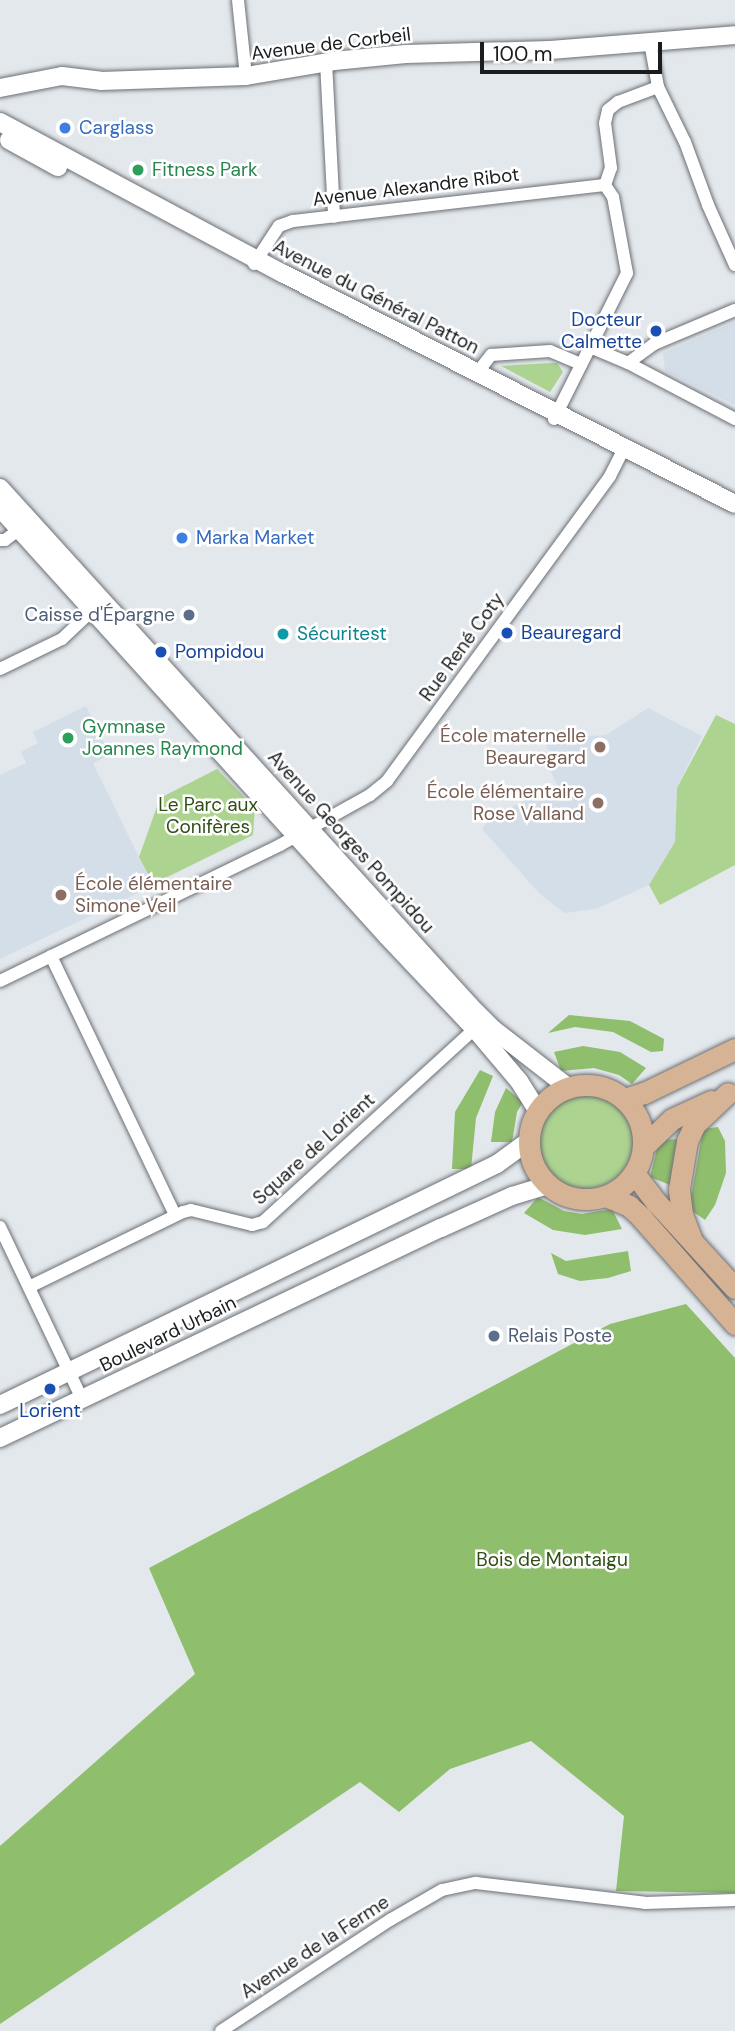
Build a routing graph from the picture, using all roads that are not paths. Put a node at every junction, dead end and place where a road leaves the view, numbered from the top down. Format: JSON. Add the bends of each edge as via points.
{"nodes":[{"id":1,"x":238,"y":0,"type":"edge"},
{"id":2,"x":735,"y":35,"type":"edge"},
{"id":3,"x":650,"y":42,"type":"junction"},
{"id":4,"x":326,"y":62,"type":"junction"},
{"id":5,"x":246,"y":76,"type":"junction"},
{"id":6,"x":100,"y":81,"type":"junction"},
{"id":7,"x":658,"y":87,"type":"junction"},
{"id":8,"x":0,"y":88,"type":"edge"},
{"id":9,"x":0,"y":99,"type":"edge"},
{"id":10,"x":0,"y":122,"type":"edge"},
{"id":11,"x":0,"y":135,"type":"edge"},
{"id":12,"x":605,"y":185,"type":"junction"},
{"id":13,"x":334,"y":217,"type":"junction"},
{"id":14,"x":256,"y":262,"type":"junction"},
{"id":15,"x":735,"y":265,"type":"edge"},
{"id":16,"x":735,"y":310,"type":"edge"},
{"id":17,"x":590,"y":347,"type":"junction"},
{"id":18,"x":628,"y":363,"type":"junction"},
{"id":19,"x":581,"y":364,"type":"junction"},
{"id":20,"x":477,"y":373,"type":"junction"},
{"id":21,"x":555,"y":416,"type":"junction"},
{"id":22,"x":735,"y":419,"type":"edge"},
{"id":23,"x":623,"y":451,"type":"junction"},
{"id":24,"x":0,"y":488,"type":"edge"},
{"id":25,"x":735,"y":505,"type":"edge"},
{"id":26,"x":0,"y":508,"type":"edge"},
{"id":27,"x":735,"y":511,"type":"edge"},
{"id":28,"x":25,"y":525,"type":"junction"},
{"id":29,"x":0,"y":540,"type":"edge"},
{"id":30,"x":97,"y":606,"type":"junction"},
{"id":31,"x":0,"y":669,"type":"edge"},
{"id":32,"x":304,"y":832,"type":"junction"},
{"id":33,"x":51,"y":956,"type":"junction"},
{"id":34,"x":0,"y":981,"type":"edge"},
{"id":35,"x":480,"y":1025,"type":"junction"},
{"id":36,"x":735,"y":1049,"type":"edge"},
{"id":37,"x":569,"y":1088,"type":"junction"},
{"id":38,"x":731,"y":1091,"type":"edge"},
{"id":39,"x":624,"y":1099,"type":"junction"},
{"id":40,"x":538,"y":1112,"type":"junction"},
{"id":41,"x":529,"y":1141,"type":"junction"},
{"id":42,"x":643,"y":1146,"type":"junction"},
{"id":43,"x":634,"y":1173,"type":"junction"},
{"id":44,"x":548,"y":1185,"type":"junction"},
{"id":45,"x":606,"y":1196,"type":"junction"},
{"id":46,"x":174,"y":1215,"type":"junction"},
{"id":47,"x":0,"y":1227,"type":"edge"},
{"id":48,"x":691,"y":1238,"type":"junction"},
{"id":49,"x":29,"y":1287,"type":"junction"},
{"id":50,"x":735,"y":1288,"type":"edge"},
{"id":51,"x":735,"y":1324,"type":"edge"},
{"id":52,"x":69,"y":1371,"type":"junction"},
{"id":53,"x":82,"y":1399,"type":"junction"},
{"id":54,"x":0,"y":1405,"type":"edge"},
{"id":55,"x":0,"y":1438,"type":"edge"},
{"id":56,"x":735,"y":1900,"type":"edge"},
{"id":57,"x":221,"y":2031,"type":"edge"}],
"edges":[{"from":1,"to":5,"type":"street"},
{"from":2,"to":3,"type":"main road","name":"Avenue de Corbeil"},
{"from":3,"to":4,"type":"main road","name":"Avenue de Corbeil"},
{"from":3,"to":7,"type":"street"},
{"from":4,"to":5,"type":"main road","name":"Avenue de Corbeil"},
{"from":4,"to":13,"type":"street"},
{"from":5,"to":6,"type":"main road","name":"Avenue de Corbeil"},
{"from":6,"to":8,"type":"main road","name":"Avenue de Corbeil","via":[[62,76]]},
{"from":6,"to":9,"type":"main road","name":"Avenue de Corbeil","via":[[4,94]]},
{"from":7,"to":12,"type":"street","via":[[608,110],[605,122],[611,168]]},
{"from":7,"to":15,"type":"street"},
{"from":10,"to":14,"type":"main road","name":"Avenue du Général Patton"},
{"from":11,"to":14,"type":"main road","name":"Avenue du Général Patton"},
{"from":12,"to":13,"type":"street","name":"Avenue Alexandre Ribot"},
{"from":12,"to":17,"type":"street","via":[[614,197],[627,273]]},
{"from":13,"to":14,"type":"street","name":"Avenue Alexandre Ribot","via":[[293,220],[279,226]]},
{"from":14,"to":20,"type":"main road","name":"Avenue du Général Patton"},
{"from":14,"to":21,"type":"main road","name":"Avenue du Général Patton"},
{"from":16,"to":18,"type":"street","via":[[654,344]]},
{"from":17,"to":18,"type":"street"},
{"from":17,"to":19,"type":"street"},
{"from":18,"to":22,"type":"street"},
{"from":19,"to":20,"type":"street","via":[[550,351],[491,355]]},
{"from":19,"to":21,"type":"street"},
{"from":20,"to":21,"type":"main road","name":"Avenue du Général Patton"},
{"from":21,"to":23,"type":"main road","name":"Avenue du Général Patton"},
{"from":23,"to":25,"type":"main road","name":"Avenue du Général Patton"},
{"from":23,"to":27,"type":"main road","name":"Avenue du Général Patton"},
{"from":23,"to":32,"type":"street","name":"Rue René Coty","via":[[530,588],[387,781]]},
{"from":24,"to":28,"type":"main road","name":"Avenue Georges Pompidou"},
{"from":26,"to":28,"type":"main road","name":"Avenue Georges Pompidou"},
{"from":28,"to":29,"type":"street"},
{"from":28,"to":30,"type":"main road","name":"Avenue Georges Pompidou"},
{"from":30,"to":31,"type":"street","via":[[62,639]]},
{"from":30,"to":32,"type":"main road","name":"Avenue Georges Pompidou"},
{"from":32,"to":33,"type":"street","name":"Rue René Coty"},
{"from":32,"to":35,"type":"main road","name":"Avenue Georges Pompidou","via":[[387,936]]},
{"from":32,"to":35,"type":"main road","name":"Avenue Georges Pompidou","via":[[361,892],[372,895]]},
{"from":33,"to":34,"type":"street","name":"Rue René Coty"},
{"from":33,"to":46,"type":"street"},
{"from":35,"to":37,"type":"main road","name":"Avenue Georges Pompidou"},
{"from":35,"to":40,"type":"main road","name":"Avenue Georges Pompidou"},
{"from":35,"to":46,"type":"street","name":"Square de Lorient","via":[[263,1222],[252,1225],[191,1210]]},
{"from":36,"to":39,"type":"main road"},
{"from":37,"to":39,"type":"main road","via":[[603,1088]]},
{"from":37,"to":40,"type":"main road"},
{"from":38,"to":42,"type":"main road","via":[[672,1119]]},
{"from":38,"to":48,"type":"main road","via":[[695,1124],[687,1141],[679,1189]]},
{"from":39,"to":42,"type":"main road","via":[[642,1128]]},
{"from":40,"to":41,"type":"main road"},
{"from":41,"to":44,"type":"main road","via":[[531,1157]]},
{"from":41,"to":52,"type":"main road","via":[[497,1164]]},
{"from":42,"to":43,"type":"main road"},
{"from":43,"to":45,"type":"main road"},
{"from":43,"to":48,"type":"main road"},
{"from":44,"to":45,"type":"main road","via":[[575,1198]]},
{"from":44,"to":53,"type":"main road","name":"Boulevard Urbain","via":[[512,1196],[354,1268]]},
{"from":45,"to":51,"type":"main road","via":[[640,1216]]},
{"from":46,"to":49,"type":"street"},
{"from":47,"to":49,"type":"street"},
{"from":48,"to":50,"type":"main road"},
{"from":49,"to":52,"type":"street"},
{"from":52,"to":53,"type":"street"},
{"from":52,"to":54,"type":"main road"},
{"from":53,"to":55,"type":"main road","name":"Boulevard Urbain"},
{"from":56,"to":57,"type":"street","name":"Avenue de la Ferme","via":[[645,1903],[476,1883],[442,1889]]}]}
